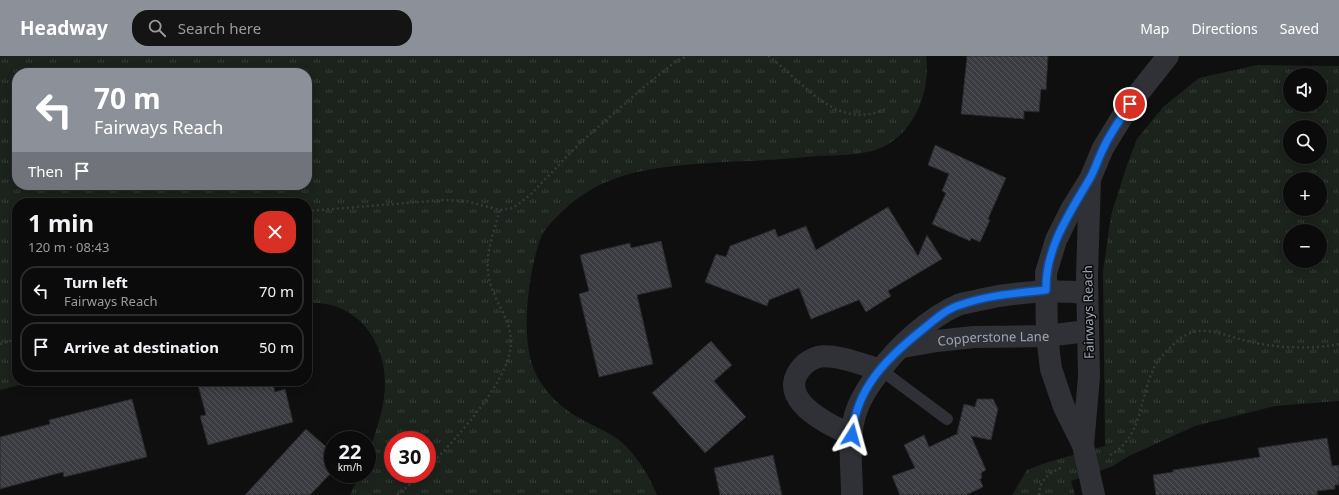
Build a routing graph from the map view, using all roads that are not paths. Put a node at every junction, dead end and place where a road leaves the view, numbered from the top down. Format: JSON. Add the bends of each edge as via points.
{"nodes":[{"id":1,"x":1168,"y":56,"type":"edge"},
{"id":2,"x":1090,"y":178,"type":"junction"},
{"id":3,"x":1046,"y":290,"type":"junction"},
{"id":4,"x":1087,"y":293,"type":"junction"},
{"id":5,"x":1087,"y":331,"type":"junction"},
{"id":6,"x":1047,"y":336,"type":"junction"},
{"id":7,"x":900,"y":348,"type":"junction"},
{"id":8,"x":881,"y":370,"type":"junction"},
{"id":9,"x":947,"y":419,"type":"dead end"},
{"id":10,"x":852,"y":435,"type":"junction"},
{"id":11,"x":1084,"y":453,"type":"junction"},
{"id":12,"x":852,"y":495,"type":"edge"},
{"id":13,"x":1094,"y":495,"type":"edge"}],
"edges":[{"from":1,"to":2,"type":"street","name":"Fairways Reach","via":[[1130,104],[1103,148]]},
{"from":2,"to":3,"type":"street","name":"Fairways Reach","via":[[1056,240],[1046,273]]},
{"from":2,"to":4,"type":"street","name":"Fairways Reach"},
{"from":3,"to":4,"type":"street","name":"Copperstone Lane"},
{"from":3,"to":6,"type":"street","name":"Fairways Reach"},
{"from":3,"to":7,"type":"street","name":"Copperstone Lane","via":[[996,296],[958,305],[934,320]]},
{"from":4,"to":5,"type":"street","name":"Fairways Reach"},
{"from":5,"to":6,"type":"street","name":"Copperstone Lane"},
{"from":5,"to":11,"type":"street","name":"Fairways Reach","via":[[1089,377]]},
{"from":6,"to":7,"type":"street","name":"Copperstone Lane","via":[[974,337]]},
{"from":6,"to":11,"type":"street","name":"Fairways Reach","via":[[1051,369]]},
{"from":7,"to":8,"type":"street","name":"Copperstone Lane"},
{"from":8,"to":9,"type":"lane"},
{"from":8,"to":10,"type":"street","name":"Copperstone Lane","via":[[862,398],[854,419]]},
{"from":8,"to":10,"type":"street","via":[[839,359],[819,357],[804,363],[796,376],[794,388],[800,401],[826,424]]},
{"from":10,"to":12,"type":"street","name":"Copperstone Lane"},
{"from":11,"to":13,"type":"street","name":"Fairways Reach"}]}
